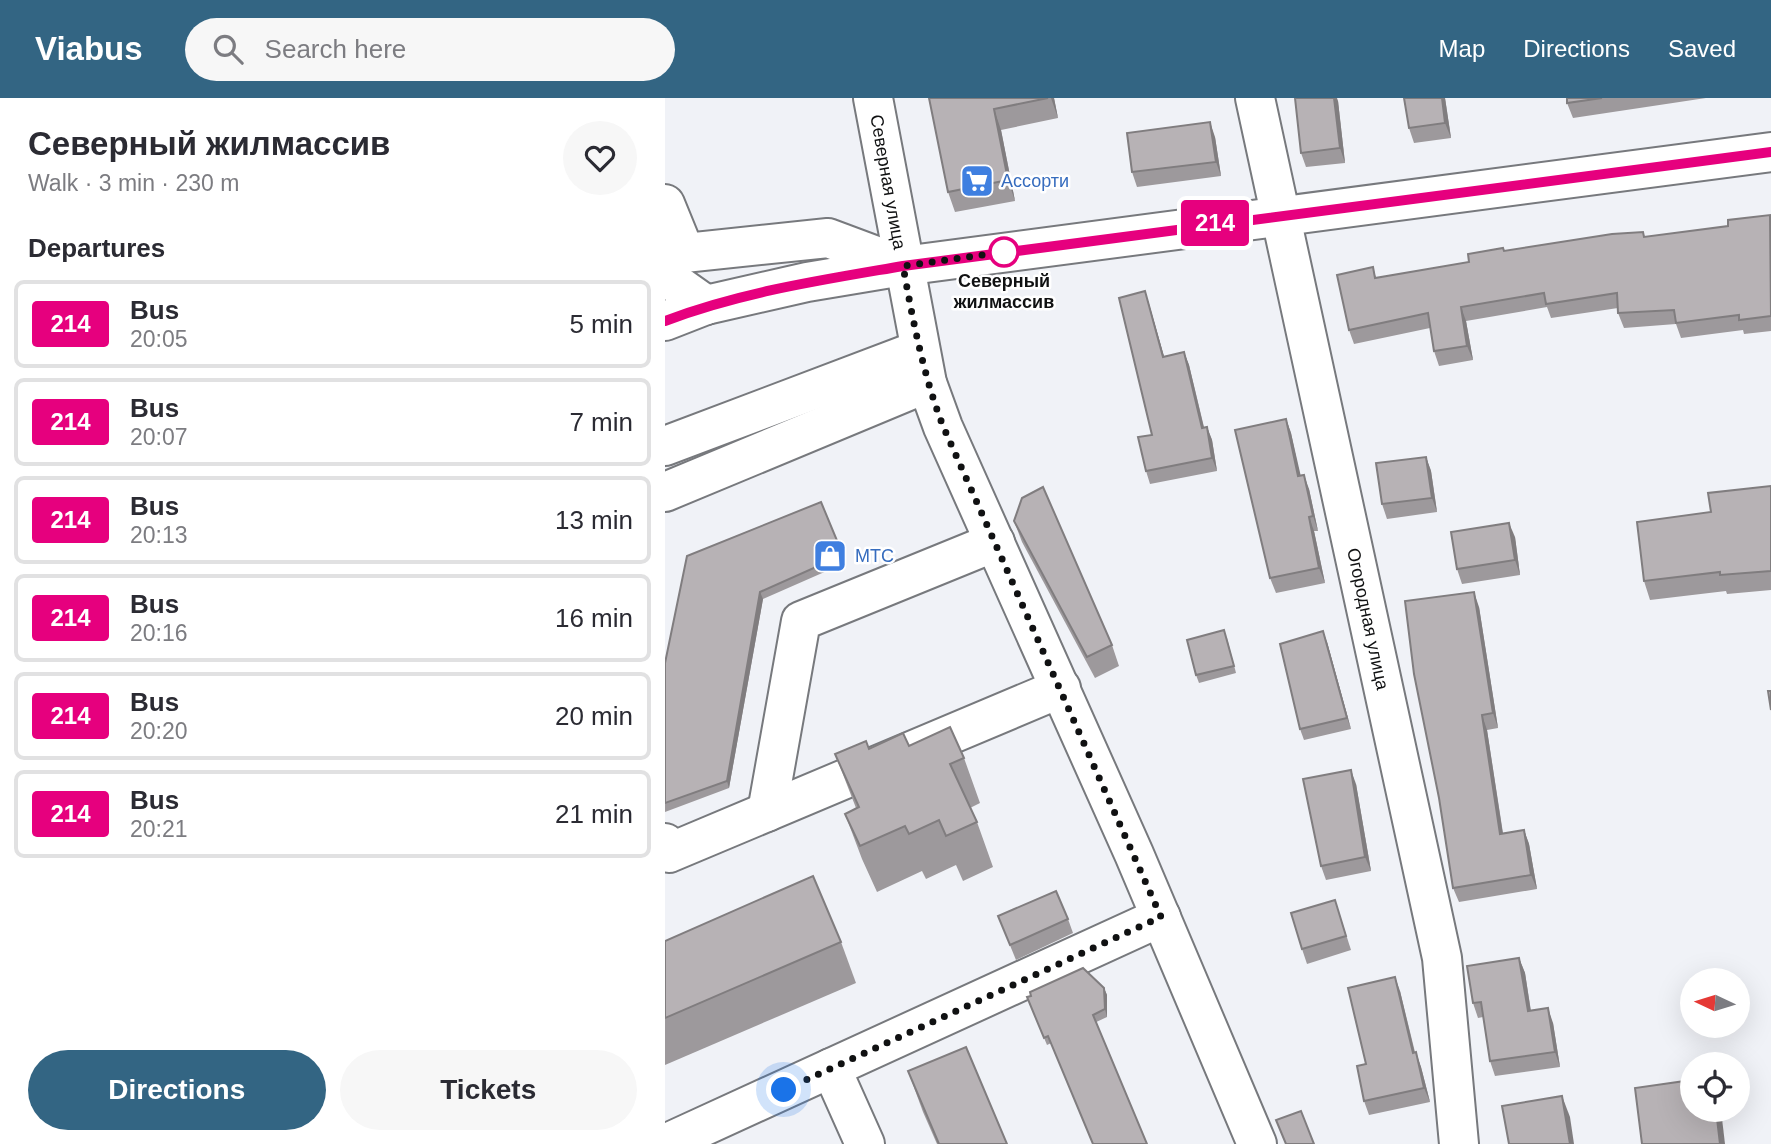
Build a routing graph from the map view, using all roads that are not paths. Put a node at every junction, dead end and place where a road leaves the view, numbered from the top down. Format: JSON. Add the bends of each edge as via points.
{"nodes":[{"id":1,"x":873,"y":98,"type":"edge"},
{"id":2,"x":1255,"y":98,"type":"edge"},
{"id":3,"x":1771,"y":152,"type":"edge"},
{"id":4,"x":665,"y":204,"type":"edge"},
{"id":5,"x":1280,"y":214,"type":"junction"},
{"id":6,"x":672,"y":261,"type":"edge"},
{"id":7,"x":903,"y":266,"type":"junction"},
{"id":8,"x":706,"y":305,"type":"junction"},
{"id":9,"x":665,"y":320,"type":"edge"},
{"id":10,"x":923,"y":366,"type":"junction"},
{"id":11,"x":665,"y":446,"type":"edge"},
{"id":12,"x":665,"y":492,"type":"edge"},
{"id":13,"x":995,"y":542,"type":"junction"},
{"id":14,"x":1061,"y":688,"type":"junction"},
{"id":15,"x":767,"y":812,"type":"junction"},
{"id":16,"x":665,"y":843,"type":"edge"},
{"id":17,"x":1161,"y":917,"type":"junction"},
{"id":18,"x":831,"y":1068,"type":"junction"},
{"id":19,"x":665,"y":1144,"type":"edge"},
{"id":20,"x":865,"y":1144,"type":"edge"},
{"id":21,"x":1257,"y":1144,"type":"edge"},
{"id":22,"x":1459,"y":1144,"type":"edge"}],
"edges":[{"from":1,"to":7,"type":"main road","name":"Северная улица"},
{"from":2,"to":5,"type":"main road","name":"Огородная улица"},
{"from":3,"to":5,"type":"main road"},
{"from":4,"to":6,"type":"main road"},
{"from":5,"to":7,"type":"main road"},
{"from":5,"to":22,"type":"main road","name":"Огородная улица","via":[[1442,958]]},
{"from":6,"to":7,"type":"main road","via":[[828,239]]},
{"from":6,"to":8,"type":"main road"},
{"from":7,"to":8,"type":"main road"},
{"from":7,"to":10,"type":"main road","name":"Северная улица"},
{"from":8,"to":9,"type":"main road"},
{"from":10,"to":11,"type":"main road"},
{"from":10,"to":12,"type":"main road"},
{"from":10,"to":13,"type":"main road","name":"Северная улица"},
{"from":13,"to":14,"type":"main road","name":"Северная улица"},
{"from":13,"to":15,"type":"main road","via":[[801,621]]},
{"from":14,"to":15,"type":"main road"},
{"from":14,"to":17,"type":"main road","name":"Северная улица"},
{"from":15,"to":16,"type":"main road","via":[[669,853]]},
{"from":17,"to":18,"type":"main road"},
{"from":17,"to":21,"type":"main road","name":"Северная улица"},
{"from":18,"to":19,"type":"main road"},
{"from":18,"to":20,"type":"main road"}]}
